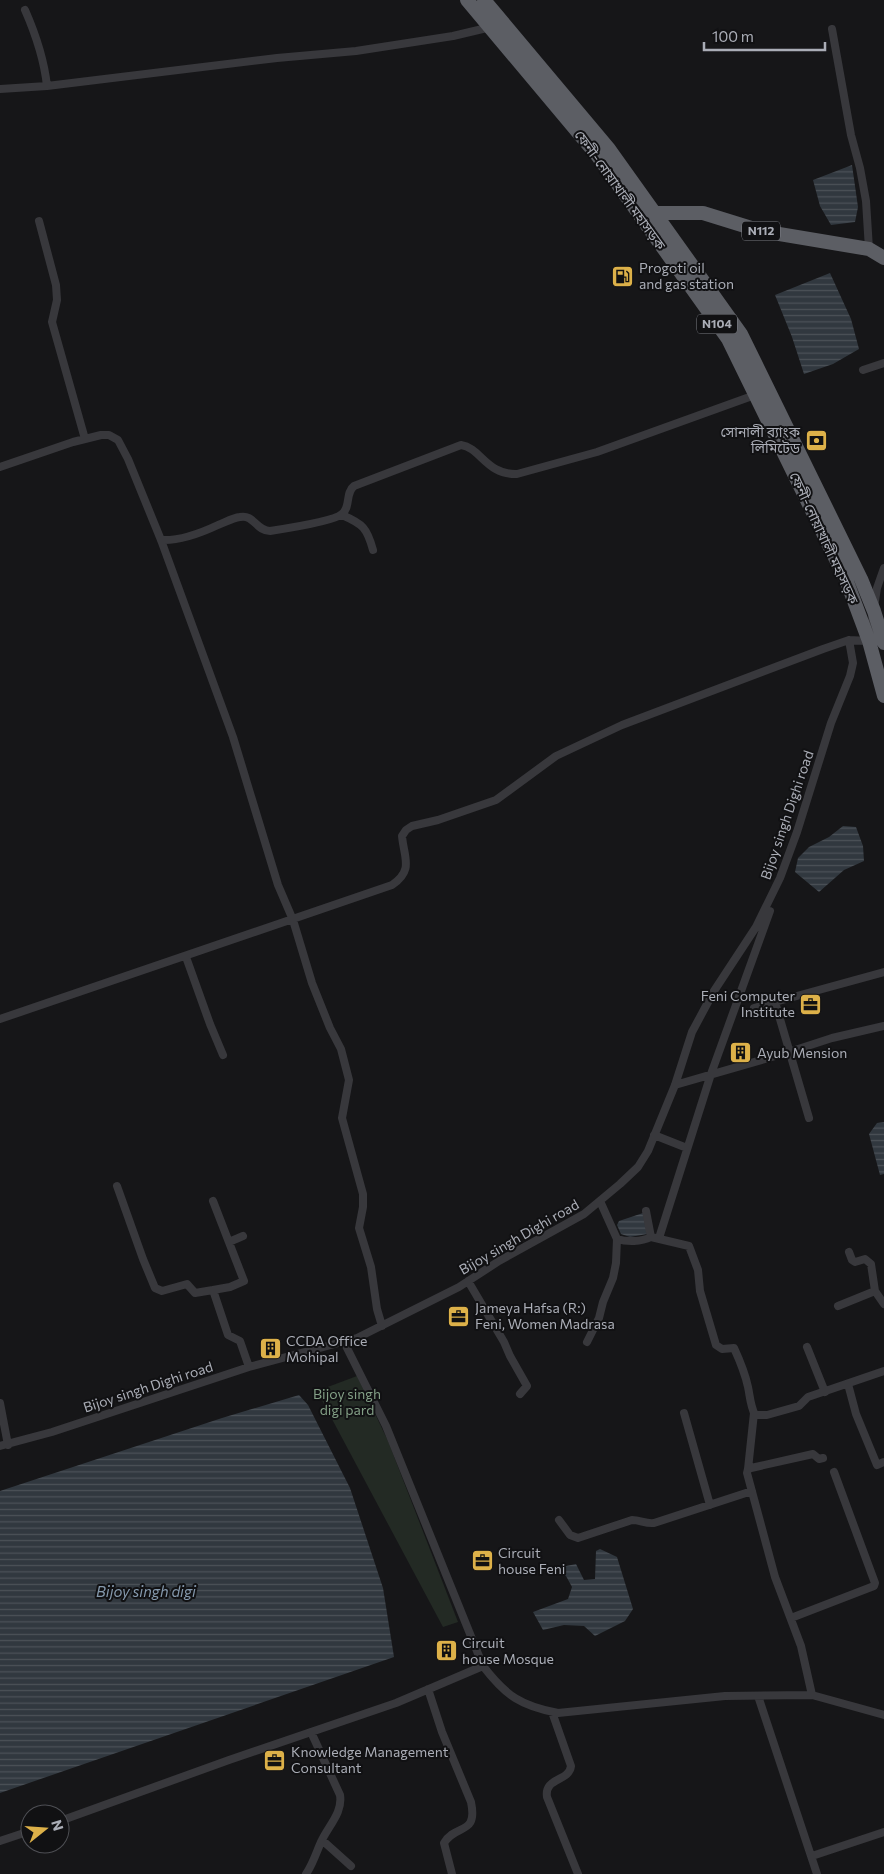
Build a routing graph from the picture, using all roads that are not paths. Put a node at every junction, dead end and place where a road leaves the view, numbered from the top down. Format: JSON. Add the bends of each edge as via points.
{"nodes":[{"id":1,"x":467,"y":0,"type":"edge"},
{"id":2,"x":484,"y":0,"type":"edge"},
{"id":3,"x":25,"y":10,"type":"dead end"},
{"id":4,"x":491,"y":27,"type":"junction"},
{"id":5,"x":832,"y":29,"type":"dead end"},
{"id":6,"x":47,"y":86,"type":"junction"},
{"id":7,"x":0,"y":89,"type":"edge"},
{"id":8,"x":637,"y":211,"type":"junction"},
{"id":9,"x":656,"y":214,"type":"junction"},
{"id":10,"x":38,"y":221,"type":"dead end"},
{"id":11,"x":869,"y":249,"type":"junction"},
{"id":12,"x":884,"y":258,"type":"edge"},
{"id":13,"x":884,"y":363,"type":"edge"},
{"id":14,"x":863,"y":370,"type":"dead end"},
{"id":15,"x":755,"y":395,"type":"junction"},
{"id":16,"x":85,"y":439,"type":"junction"},
{"id":17,"x":0,"y":467,"type":"edge"},
{"id":18,"x":342,"y":515,"type":"junction"},
{"id":19,"x":160,"y":540,"type":"junction"},
{"id":20,"x":373,"y":550,"type":"dead end"},
{"id":21,"x":884,"y":568,"type":"edge"},
{"id":22,"x":874,"y":611,"type":"junction"},
{"id":23,"x":849,"y":640,"type":"junction"},
{"id":24,"x":869,"y":641,"type":"junction"},
{"id":25,"x":884,"y":643,"type":"edge"},
{"id":26,"x":884,"y":696,"type":"edge"},
{"id":27,"x":773,"y":904,"type":"dead end"},
{"id":28,"x":293,"y":920,"type":"junction"},
{"id":29,"x":186,"y":957,"type":"junction"},
{"id":30,"x":884,"y":972,"type":"edge"},
{"id":31,"x":776,"y":1002,"type":"junction"},
{"id":32,"x":754,"y":1008,"type":"dead end"},
{"id":33,"x":0,"y":1019,"type":"edge"},
{"id":34,"x":884,"y":1026,"type":"edge"},
{"id":35,"x":789,"y":1052,"type":"junction"},
{"id":36,"x":223,"y":1056,"type":"dead end"},
{"id":37,"x":711,"y":1074,"type":"junction"},
{"id":38,"x":675,"y":1084,"type":"junction"},
{"id":39,"x":809,"y":1118,"type":"dead end"},
{"id":40,"x":654,"y":1135,"type":"junction"},
{"id":41,"x":688,"y":1148,"type":"junction"},
{"id":42,"x":118,"y":1186,"type":"dead end"},
{"id":43,"x":600,"y":1201,"type":"junction"},
{"id":44,"x":214,"y":1202,"type":"dead end"},
{"id":45,"x":646,"y":1211,"type":"dead end"},
{"id":46,"x":243,"y":1236,"type":"dead end"},
{"id":47,"x":655,"y":1237,"type":"junction"},
{"id":48,"x":617,"y":1238,"type":"junction"},
{"id":49,"x":229,"y":1242,"type":"junction"},
{"id":50,"x":849,"y":1252,"type":"dead end"},
{"id":51,"x":468,"y":1281,"type":"junction"},
{"id":52,"x":213,"y":1290,"type":"junction"},
{"id":53,"x":875,"y":1291,"type":"junction"},
{"id":54,"x":884,"y":1304,"type":"edge"},
{"id":55,"x":838,"y":1306,"type":"dead end"},
{"id":56,"x":382,"y":1326,"type":"junction"},
{"id":57,"x":344,"y":1342,"type":"junction"},
{"id":58,"x":587,"y":1342,"type":"dead end"},
{"id":59,"x":807,"y":1347,"type":"dead end"},
{"id":60,"x":250,"y":1367,"type":"junction"},
{"id":61,"x":884,"y":1371,"type":"edge"},
{"id":62,"x":848,"y":1384,"type":"junction"},
{"id":63,"x":825,"y":1392,"type":"junction"},
{"id":64,"x":520,"y":1394,"type":"dead end"},
{"id":65,"x":0,"y":1404,"type":"edge"},
{"id":66,"x":684,"y":1413,"type":"dead end"},
{"id":67,"x":754,"y":1413,"type":"junction"},
{"id":68,"x":4,"y":1445,"type":"edge"},
{"id":69,"x":823,"y":1458,"type":"dead end"},
{"id":70,"x":884,"y":1462,"type":"edge"},
{"id":71,"x":748,"y":1470,"type":"junction"},
{"id":72,"x":834,"y":1472,"type":"dead end"},
{"id":73,"x":752,"y":1491,"type":"junction"},
{"id":74,"x":710,"y":1505,"type":"junction"},
{"id":75,"x":559,"y":1520,"type":"dead end"},
{"id":76,"x":791,"y":1618,"type":"junction"},
{"id":77,"x":483,"y":1666,"type":"junction"},
{"id":78,"x":428,"y":1689,"type":"junction"},
{"id":79,"x":812,"y":1695,"type":"junction"},
{"id":80,"x":758,"y":1696,"type":"junction"},
{"id":81,"x":552,"y":1712,"type":"junction"},
{"id":82,"x":884,"y":1715,"type":"edge"},
{"id":83,"x":311,"y":1732,"type":"junction"},
{"id":84,"x":70,"y":1818,"type":"edge"},
{"id":85,"x":884,"y":1832,"type":"edge"},
{"id":86,"x":20,"y":1835,"type":"edge"},
{"id":87,"x":322,"y":1840,"type":"junction"},
{"id":88,"x":0,"y":1842,"type":"edge"},
{"id":89,"x":812,"y":1856,"type":"junction"},
{"id":90,"x":351,"y":1866,"type":"dead end"},
{"id":91,"x":306,"y":1874,"type":"edge"},
{"id":92,"x":452,"y":1874,"type":"edge"},
{"id":93,"x":578,"y":1874,"type":"edge"},
{"id":94,"x":817,"y":1874,"type":"edge"}],
"edges":[{"from":1,"to":4,"type":"highway","name":"ফেনী-নোয়াখালী মহাসড়ক","number":"N104"},
{"from":2,"to":9,"type":"highway","name":"ফেনী-নোয়াখালী মহাসড়ক","number":"N104","via":[[609,149]]},
{"from":3,"to":6,"type":"street","via":[[37,39]]},
{"from":4,"to":6,"type":"street","via":[[356,51]]},
{"from":4,"to":8,"type":"highway","name":"ফেনী-নোয়াখালী মহাসড়ক","number":"N104","via":[[598,156]]},
{"from":5,"to":11,"type":"street","via":[[863,184]]},
{"from":6,"to":7,"type":"street"},
{"from":8,"to":9,"type":"highway","number":"N112"},
{"from":8,"to":15,"type":"highway","name":"ফেনী-নোয়াখালী মহাসড়ক","number":"N104","via":[[728,339]]},
{"from":9,"to":11,"type":"highway","number":"N112","via":[[703,213],[761,231]]},
{"from":9,"to":22,"type":"highway","name":"ফেনী-নোয়াখালী মহাসড়ক","number":"N104","via":[[741,334]]},
{"from":10,"to":16,"type":"street","via":[[56,285],[57,300],[52,322]]},
{"from":11,"to":12,"type":"highway","number":"N112"},
{"from":13,"to":14,"type":"street"},
{"from":15,"to":18,"type":"street","via":[[597,452],[517,474],[491,467],[467,446],[454,447],[354,486]]},
{"from":15,"to":24,"type":"highway","name":"ফেনী-নোয়াখালী মহাসড়ক","number":"N104","via":[[847,582]]},
{"from":16,"to":17,"type":"street"},
{"from":16,"to":19,"type":"street","via":[[109,434],[118,440]]},
{"from":18,"to":19,"type":"street","via":[[270,532],[260,528],[252,519],[239,517],[205,531],[168,541]]},
{"from":18,"to":20,"type":"street","via":[[361,524],[368,532]]},
{"from":19,"to":28,"type":"street","via":[[233,737],[278,885]]},
{"from":21,"to":22,"type":"street"},
{"from":22,"to":24,"type":"street"},
{"from":22,"to":25,"type":"highway","name":"ফেনী-নোয়াখালী মহাসড়ক","number":"N104"},
{"from":23,"to":24,"type":"street"},
{"from":23,"to":28,"type":"street","via":[[622,725],[556,756],[496,800],[412,826],[402,836],[406,866],[402,878],[392,885]]},
{"from":23,"to":38,"type":"street","name":"Bijoy singh Dighi road","via":[[854,662],[850,676],[831,723],[780,878],[756,927],[714,991],[692,1032]]},
{"from":24,"to":26,"type":"highway","name":"ফেনী-নোয়াখালী মহাসড়ক","number":"N104"},
{"from":27,"to":37,"type":"street"},
{"from":28,"to":29,"type":"street"},
{"from":28,"to":56,"type":"street","via":[[312,983],[341,1049],[349,1080],[342,1118],[363,1194],[359,1228],[371,1266]]},
{"from":29,"to":33,"type":"street"},
{"from":29,"to":36,"type":"street"},
{"from":30,"to":31,"type":"street"},
{"from":31,"to":32,"type":"street"},
{"from":31,"to":35,"type":"street"},
{"from":34,"to":35,"type":"street"},
{"from":35,"to":37,"type":"street"},
{"from":35,"to":39,"type":"street"},
{"from":37,"to":38,"type":"street"},
{"from":37,"to":41,"type":"street"},
{"from":38,"to":40,"type":"street","name":"Bijoy singh Dighi road"},
{"from":40,"to":41,"type":"street"},
{"from":40,"to":43,"type":"street","name":"Bijoy singh Dighi road","via":[[638,1167]]},
{"from":41,"to":47,"type":"street"},
{"from":42,"to":52,"type":"street","via":[[155,1288],[162,1291],[186,1284],[195,1293]]},
{"from":43,"to":48,"type":"street"},
{"from":43,"to":51,"type":"street","name":"Bijoy singh Dighi road","via":[[584,1214]]},
{"from":44,"to":49,"type":"street"},
{"from":45,"to":47,"type":"street"},
{"from":46,"to":49,"type":"street"},
{"from":47,"to":48,"type":"street","via":[[626,1241]]},
{"from":47,"to":67,"type":"street","via":[[689,1246],[716,1345],[722,1349],[734,1348],[744,1369]]},
{"from":48,"to":58,"type":"street","via":[[613,1278]]},
{"from":49,"to":52,"type":"street","via":[[244,1281]]},
{"from":50,"to":53,"type":"street","via":[[855,1262],[865,1259],[871,1264]]},
{"from":51,"to":56,"type":"street","name":"Bijoy singh Dighi road"},
{"from":51,"to":64,"type":"street","via":[[527,1386]]},
{"from":52,"to":60,"type":"street","via":[[228,1335],[240,1341]]},
{"from":53,"to":54,"type":"street"},
{"from":53,"to":55,"type":"street"},
{"from":56,"to":57,"type":"street","name":"Bijoy singh Dighi road"},
{"from":57,"to":60,"type":"street","name":"Bijoy singh Dighi road"},
{"from":57,"to":77,"type":"street","via":[[386,1426]]},
{"from":59,"to":63,"type":"street"},
{"from":60,"to":68,"type":"street","name":"Bijoy singh Dighi road"},
{"from":61,"to":62,"type":"street"},
{"from":62,"to":63,"type":"street"},
{"from":62,"to":70,"type":"street","via":[[856,1414],[877,1465]]},
{"from":63,"to":67,"type":"street","via":[[808,1397],[799,1406],[767,1415]]},
{"from":65,"to":68,"type":"street"},
{"from":66,"to":74,"type":"street"},
{"from":67,"to":71,"type":"street"},
{"from":69,"to":71,"type":"street","via":[[813,1454]]},
{"from":71,"to":73,"type":"street"},
{"from":72,"to":76,"type":"street","via":[[875,1583]]},
{"from":73,"to":74,"type":"street"},
{"from":73,"to":76,"type":"street","via":[[775,1577]]},
{"from":74,"to":75,"type":"street","via":[[654,1523],[632,1520],[578,1538],[570,1535]]},
{"from":76,"to":79,"type":"street"},
{"from":77,"to":78,"type":"street"},
{"from":77,"to":81,"type":"street","via":[[495,1682],[516,1700]]},
{"from":78,"to":83,"type":"street"},
{"from":78,"to":92,"type":"street","via":[[473,1812],[467,1827],[444,1843]]},
{"from":79,"to":80,"type":"street"},
{"from":79,"to":82,"type":"street"},
{"from":80,"to":81,"type":"street","via":[[725,1696]]},
{"from":80,"to":89,"type":"street"},
{"from":81,"to":93,"type":"street","via":[[571,1766],[568,1773],[548,1785],[546,1791]]},
{"from":83,"to":84,"type":"street"},
{"from":83,"to":87,"type":"street","via":[[341,1802]]},
{"from":85,"to":89,"type":"street"},
{"from":86,"to":88,"type":"street"},
{"from":87,"to":90,"type":"street"},
{"from":87,"to":91,"type":"street"},
{"from":89,"to":94,"type":"street"}]}
